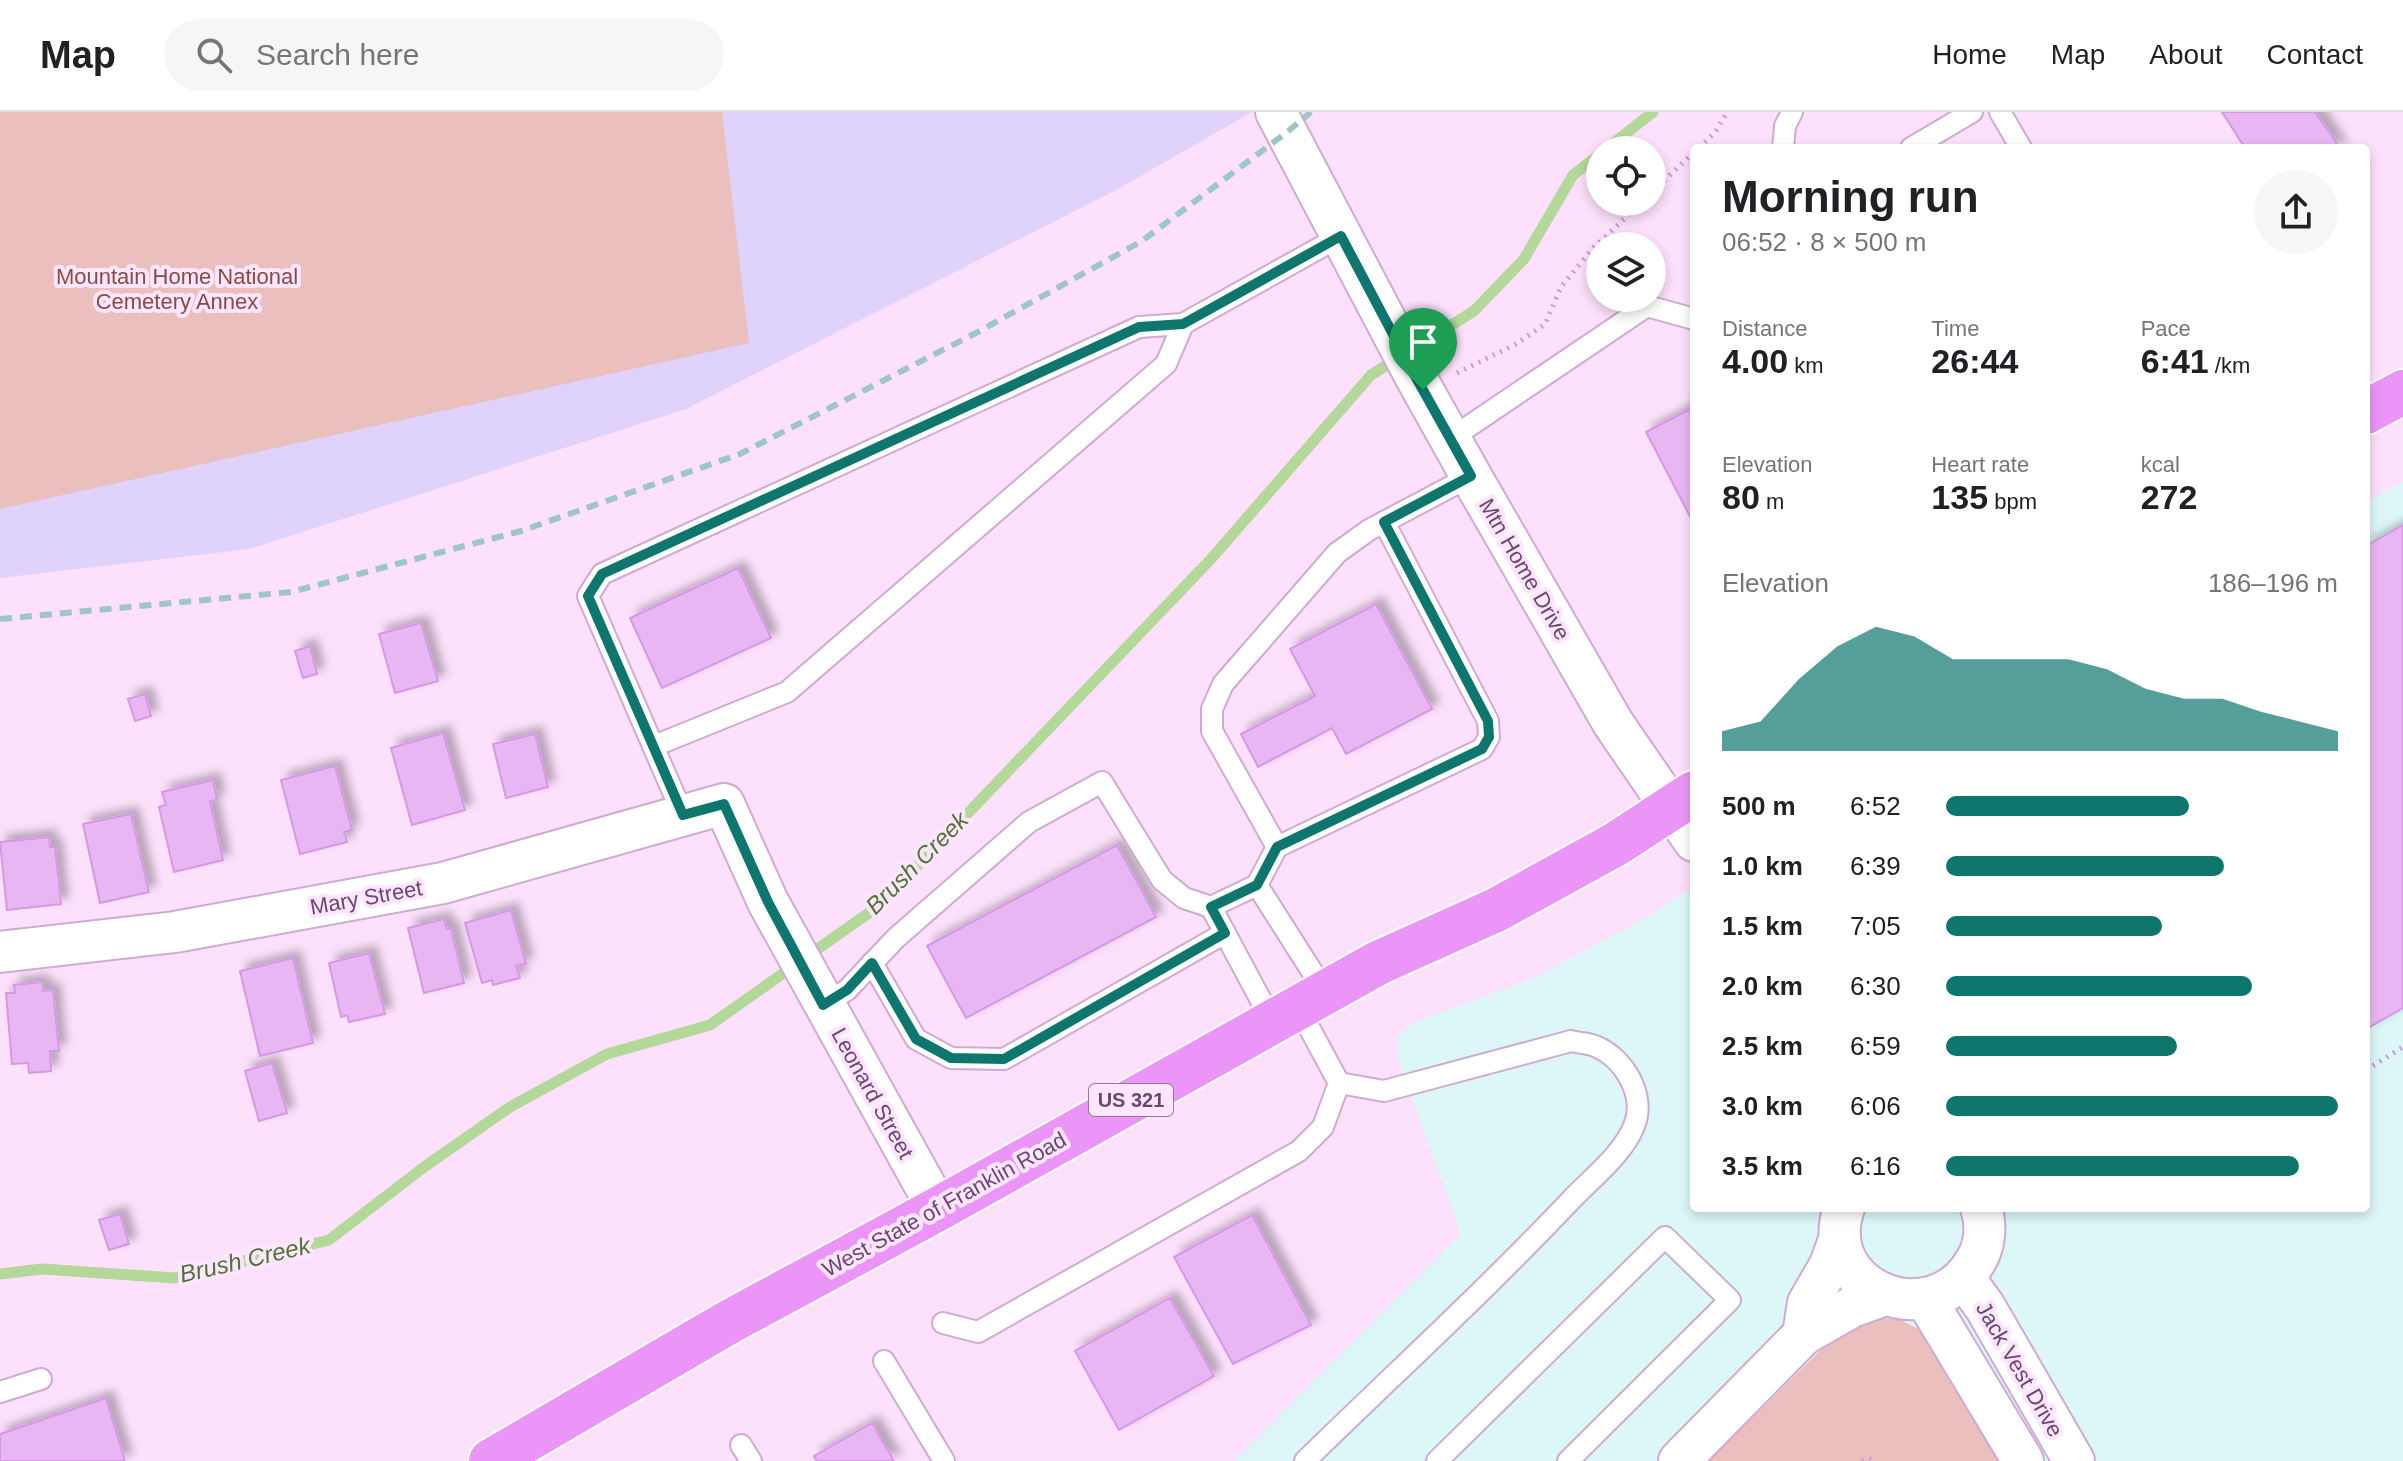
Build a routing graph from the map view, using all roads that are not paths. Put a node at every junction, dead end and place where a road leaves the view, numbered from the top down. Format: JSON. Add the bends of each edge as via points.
{"nodes":[{"id":1,"x":1276,"y":112,"type":"edge"},
{"id":2,"x":1792,"y":112,"type":"edge"},
{"id":3,"x":1972,"y":112,"type":"edge"},
{"id":4,"x":2000,"y":112,"type":"edge"},
{"id":5,"x":1783,"y":144,"type":"edge"},
{"id":6,"x":1918,"y":144,"type":"edge"},
{"id":7,"x":2019,"y":144,"type":"edge"},
{"id":8,"x":1341,"y":236,"type":"junction"},
{"id":9,"x":1690,"y":318,"type":"edge"},
{"id":10,"x":1183,"y":324,"type":"junction"},
{"id":11,"x":2403,"y":392,"type":"edge"},
{"id":12,"x":2370,"y":410,"type":"edge"},
{"id":13,"x":1450,"y":439,"type":"junction"},
{"id":14,"x":1471,"y":476,"type":"junction"},
{"id":15,"x":1384,"y":522,"type":"junction"},
{"id":16,"x":654,"y":746,"type":"junction"},
{"id":17,"x":724,"y":804,"type":"joint"},
{"id":18,"x":1686,"y":814,"type":"edge"},
{"id":19,"x":683,"y":815,"type":"junction"},
{"id":20,"x":1277,"y":847,"type":"junction"},
{"id":21,"x":1257,"y":885,"type":"junction"},
{"id":22,"x":1211,"y":907,"type":"junction"},
{"id":23,"x":1225,"y":933,"type":"junction"},
{"id":24,"x":0,"y":952,"type":"edge"},
{"id":25,"x":872,"y":963,"type":"junction"},
{"id":26,"x":816,"y":992,"type":"junction"},
{"id":27,"x":1298,"y":1007,"type":"junction"},
{"id":28,"x":1339,"y":1083,"type":"junction"},
{"id":29,"x":938,"y":1209,"type":"junction"},
{"id":30,"x":1981,"y":1212,"type":"edge"},
{"id":31,"x":1842,"y":1222,"type":"edge"},
{"id":32,"x":1964,"y":1278,"type":"junction"},
{"id":33,"x":1885,"y":1295,"type":"junction"},
{"id":34,"x":1925,"y":1298,"type":"junction"},
{"id":35,"x":943,"y":1323,"type":"dead end"},
{"id":36,"x":1803,"y":1335,"type":"junction"},
{"id":37,"x":884,"y":1361,"type":"dead end"},
{"id":38,"x":41,"y":1379,"type":"dead end"},
{"id":39,"x":0,"y":1392,"type":"edge"},
{"id":40,"x":491,"y":1461,"type":"edge"},
{"id":41,"x":944,"y":1461,"type":"edge"},
{"id":42,"x":1305,"y":1461,"type":"edge"},
{"id":43,"x":1437,"y":1461,"type":"edge"},
{"id":44,"x":1568,"y":1461,"type":"edge"},
{"id":45,"x":1679,"y":1461,"type":"edge"},
{"id":46,"x":2023,"y":1461,"type":"edge"},
{"id":47,"x":2074,"y":1461,"type":"edge"}],
"edges":[{"from":1,"to":8,"type":"street","name":"Mtn Home Drive"},
{"from":2,"to":5,"type":"lane"},
{"from":3,"to":6,"type":"lane"},
{"from":4,"to":7,"type":"lane"},
{"from":8,"to":10,"type":"lane"},
{"from":8,"to":13,"type":"street","name":"Mtn Home Drive"},
{"from":9,"to":13,"type":"lane","via":[[1647,306]]},
{"from":10,"to":16,"type":"lane","via":[[1166,364],[787,692]]},
{"from":10,"to":16,"type":"lane","via":[[1139,327],[602,574],[588,596]]},
{"from":11,"to":12,"type":"highway"},
{"from":13,"to":14,"type":"street","name":"Mtn Home Drive"},
{"from":14,"to":15,"type":"lane"},
{"from":14,"to":18,"type":"street","name":"Mtn Home Drive","via":[[1613,723]]},
{"from":15,"to":20,"type":"lane","via":[[1337,553],[1223,684],[1212,709],[1212,731]]},
{"from":15,"to":20,"type":"lane","via":[[1488,721],[1489,737],[1482,749]]},
{"from":16,"to":19,"type":"lane"},
{"from":17,"to":19,"type":"street","name":"Mary Street"},
{"from":17,"to":26,"type":"street","name":"Leonard Street"},
{"from":18,"to":27,"type":"highway","name":"West State of Franklin Road","number":"US 321","via":[[1616,844]]},
{"from":19,"to":24,"type":"street","name":"Mary Street","via":[[443,883],[175,932]]},
{"from":20,"to":21,"type":"lane"},
{"from":21,"to":22,"type":"lane"},
{"from":21,"to":27,"type":"lane"},
{"from":22,"to":23,"type":"lane"},
{"from":22,"to":25,"type":"lane","via":[[1184,898],[1162,880],[1102,782],[1029,822]]},
{"from":23,"to":25,"type":"lane","via":[[1004,1059],[951,1058],[916,1039]]},
{"from":23,"to":27,"type":"lane"},
{"from":25,"to":26,"type":"lane","via":[[847,990]]},
{"from":26,"to":29,"type":"street","name":"Leonard Street"},
{"from":27,"to":28,"type":"lane"},
{"from":27,"to":29,"type":"highway","name":"West State of Franklin Road","number":"US 321"},
{"from":28,"to":35,"type":"lane","via":[[1323,1127],[1299,1151],[978,1332]]},
{"from":28,"to":42,"type":"lane","via":[[1384,1091],[1571,1041],[1613,1057],[1627,1071],[1637,1107],[1635,1124],[1623,1145]]},
{"from":29,"to":40,"type":"highway","name":"West State of Franklin Road","number":"US 321","via":[[729,1322]]},
{"from":30,"to":32,"type":"street","via":[[1979,1255]]},
{"from":31,"to":33,"type":"street","via":[[1846,1258],[1858,1276]]},
{"from":31,"to":36,"type":"street","via":[[1830,1265],[1808,1303]]},
{"from":32,"to":34,"type":"street"},
{"from":32,"to":47,"type":"street","name":"Jack Vest Drive"},
{"from":33,"to":34,"type":"street"},
{"from":33,"to":36,"type":"street"},
{"from":34,"to":46,"type":"street","name":"Jack Vest Drive"},
{"from":36,"to":45,"type":"street"},
{"from":37,"to":41,"type":"lane"},
{"from":38,"to":39,"type":"lane"},
{"from":43,"to":44,"type":"lane","via":[[1665,1237],[1730,1300]]}]}
